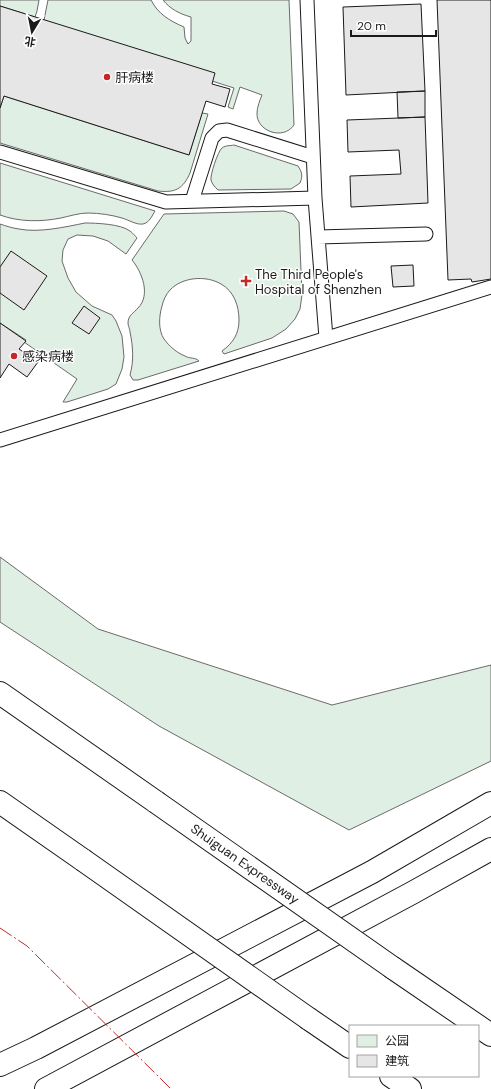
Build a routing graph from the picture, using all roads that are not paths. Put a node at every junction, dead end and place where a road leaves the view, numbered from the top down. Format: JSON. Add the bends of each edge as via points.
{"nodes":[{"id":1,"x":307,"y":0,"type":"edge"},
{"id":2,"x":0,"y":152,"type":"edge"},
{"id":3,"x":313,"y":157,"type":"junction"},
{"id":4,"x":315,"y":198,"type":"junction"},
{"id":5,"x":192,"y":201,"type":"junction"},
{"id":6,"x":426,"y":234,"type":"dead end"},
{"id":7,"x":318,"y":237,"type":"junction"},
{"id":8,"x":491,"y":287,"type":"edge"},
{"id":9,"x":326,"y":338,"type":"junction"},
{"id":10,"x":0,"y":440,"type":"edge"},
{"id":11,"x":0,"y":693,"type":"edge"},
{"id":12,"x":0,"y":802,"type":"edge"},
{"id":13,"x":491,"y":803,"type":"edge"},
{"id":14,"x":491,"y":849,"type":"edge"},
{"id":15,"x":478,"y":1025,"type":"edge"},
{"id":16,"x":349,"y":1046,"type":"edge"},
{"id":17,"x":0,"y":1065,"type":"edge"},
{"id":18,"x":392,"y":1077,"type":"edge"},
{"id":19,"x":46,"y":1089,"type":"edge"},
{"id":20,"x":410,"y":1089,"type":"edge"}],
"edges":[{"from":1,"to":3,"type":"lane"},
{"from":2,"to":5,"type":"lane","via":[[166,202]]},
{"from":3,"to":4,"type":"lane"},
{"from":3,"to":5,"type":"lane","via":[[227,130],[219,131],[212,138]]},
{"from":4,"to":5,"type":"lane"},
{"from":4,"to":7,"type":"lane"},
{"from":6,"to":7,"type":"lane"},
{"from":7,"to":9,"type":"lane"},
{"from":8,"to":9,"type":"lane"},
{"from":9,"to":10,"type":"lane"},
{"from":11,"to":15,"type":"highway","name":"Shuiguan Expressway","bridge":true},
{"from":12,"to":16,"type":"highway","bridge":true},
{"from":13,"to":17,"type":"highway","via":[[372,872]]},
{"from":14,"to":19,"type":"highway","via":[[412,894]]},
{"from":18,"to":20,"type":"highway"}]}
